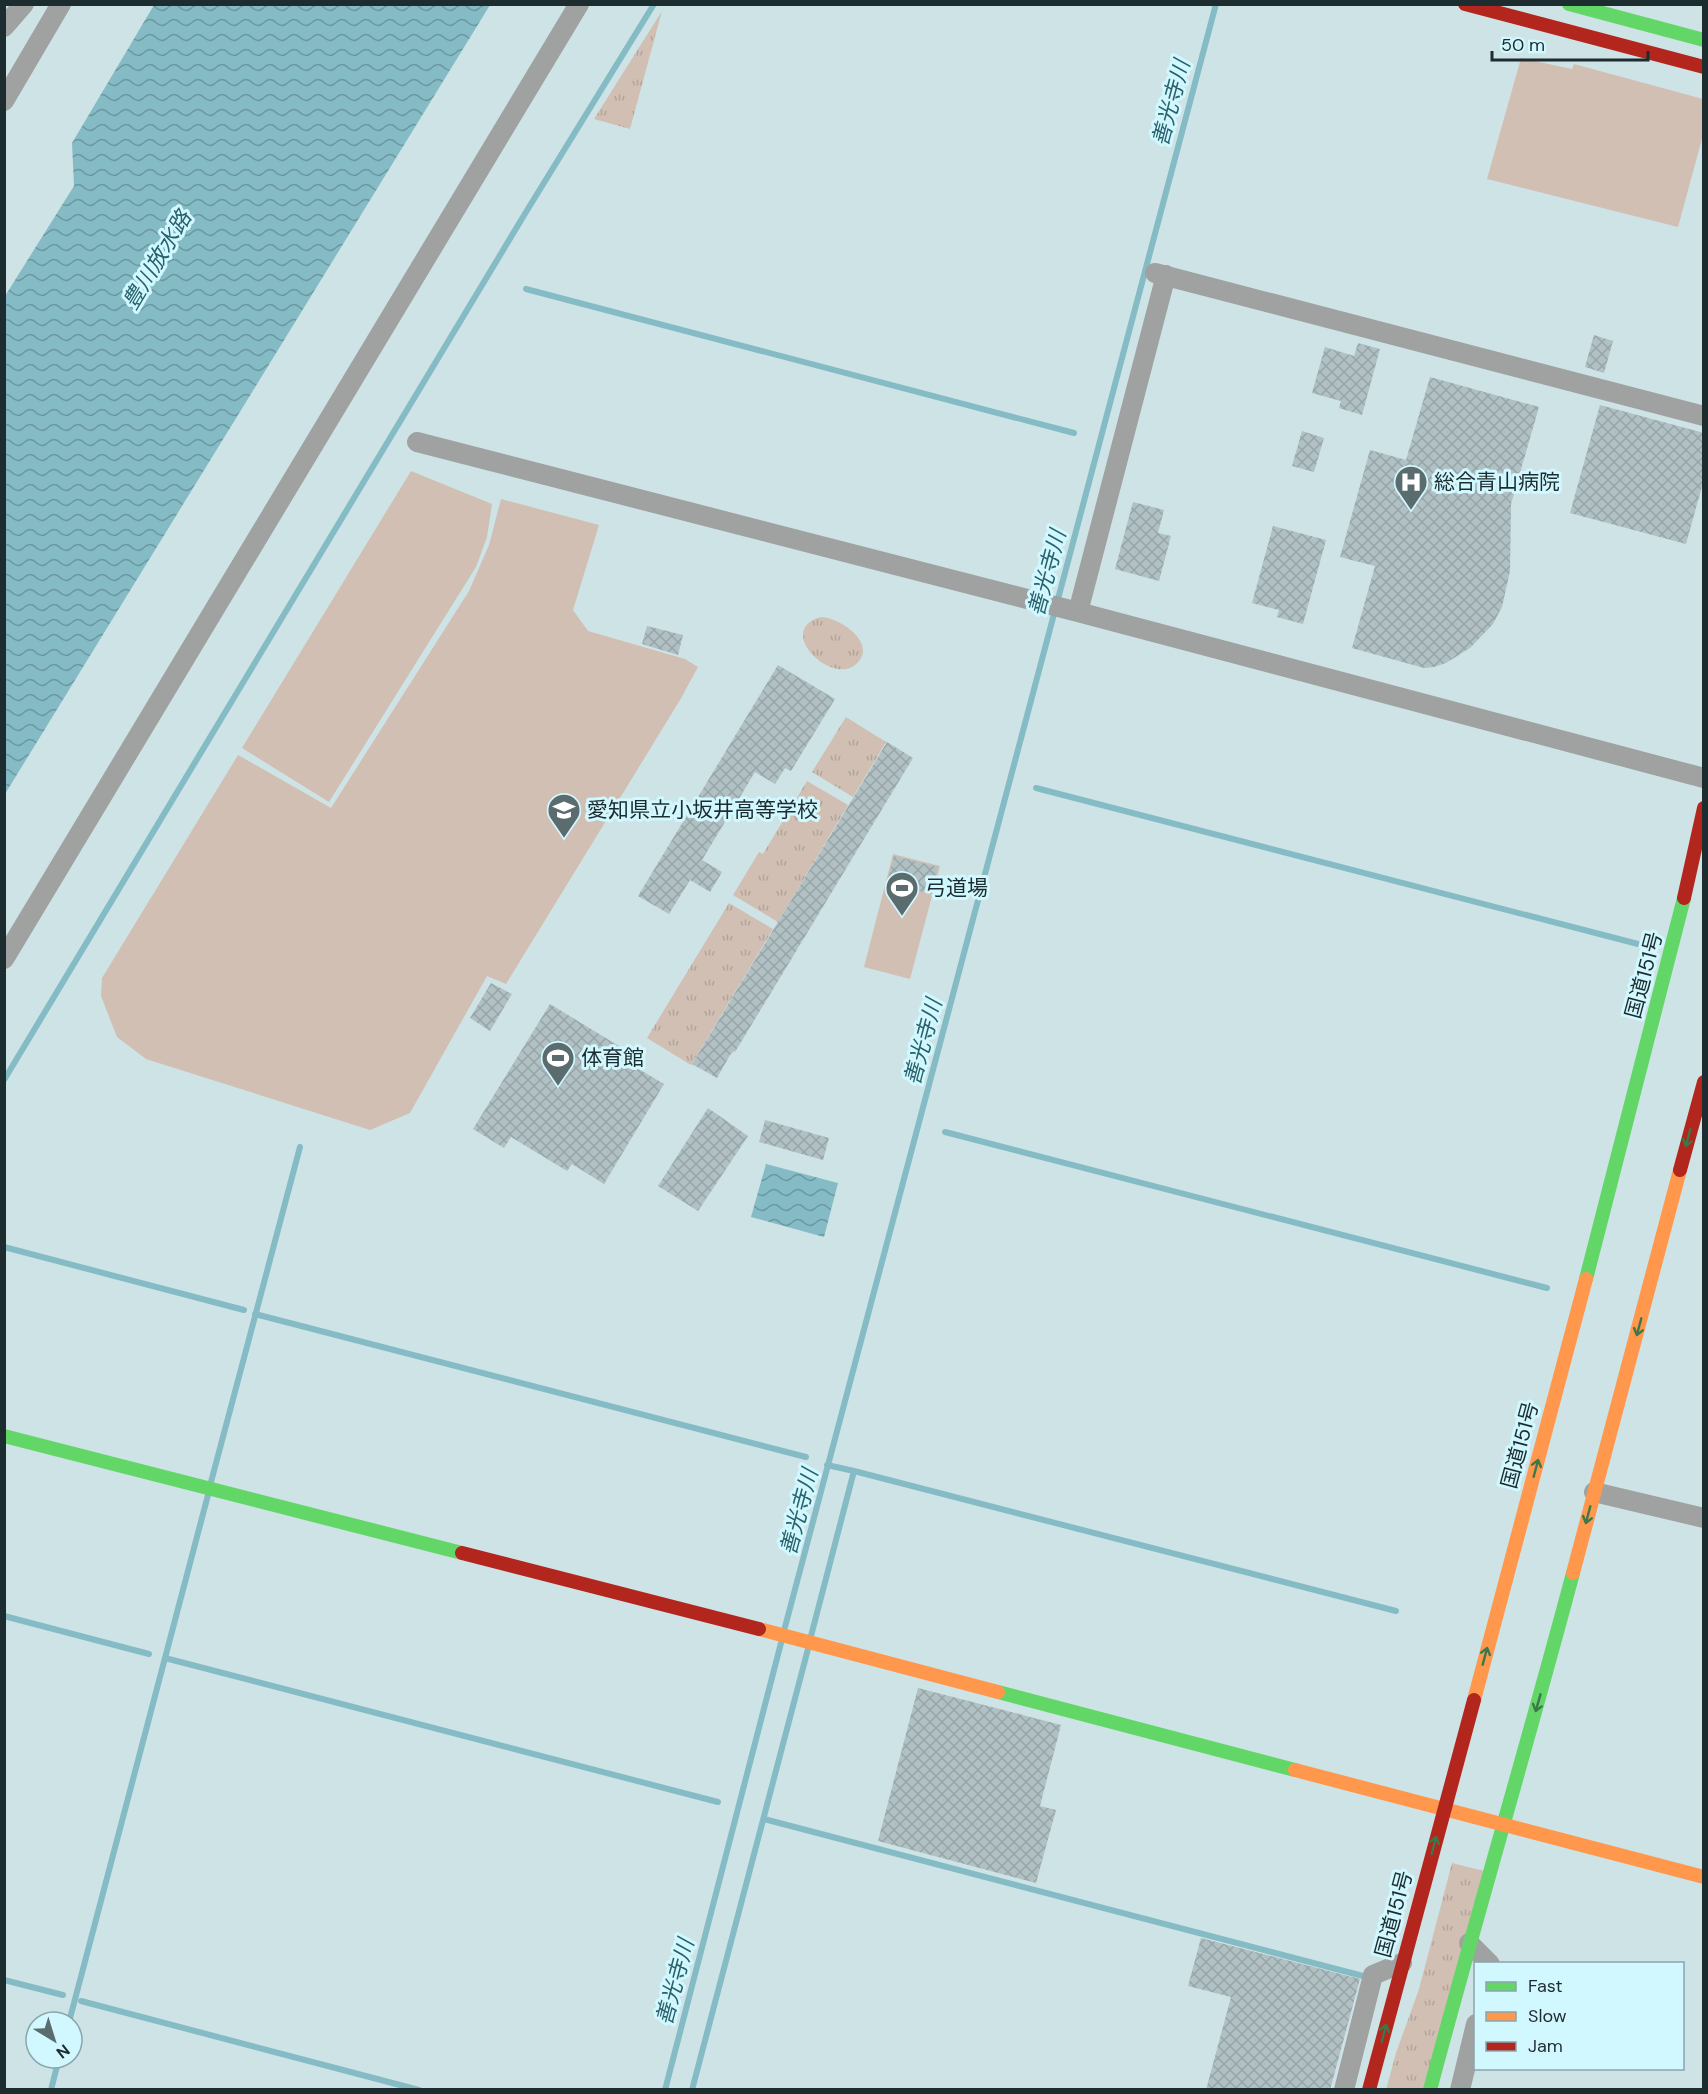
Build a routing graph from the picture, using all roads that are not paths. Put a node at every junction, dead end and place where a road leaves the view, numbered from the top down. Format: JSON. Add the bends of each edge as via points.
{"nodes":[{"id":1,"x":24,"y":4,"type":"edge"},
{"id":2,"x":61,"y":4,"type":"edge"},
{"id":3,"x":579,"y":4,"type":"edge"},
{"id":4,"x":1465,"y":4,"type":"edge"},
{"id":5,"x":1569,"y":4,"type":"edge"},
{"id":6,"x":4,"y":27,"type":"edge"},
{"id":7,"x":1704,"y":40,"type":"edge"},
{"id":8,"x":1704,"y":67,"type":"edge"},
{"id":9,"x":4,"y":101,"type":"edge"},
{"id":10,"x":1704,"y":416,"type":"edge"},
{"id":11,"x":417,"y":442,"type":"dead end"},
{"id":12,"x":1071,"y":610,"type":"junction"},
{"id":13,"x":1704,"y":778,"type":"edge"},
{"id":14,"x":1704,"y":808,"type":"edge"},
{"id":15,"x":4,"y":959,"type":"edge"},
{"id":16,"x":1704,"y":1082,"type":"edge"},
{"id":17,"x":4,"y":1436,"type":"edge"},
{"id":18,"x":1594,"y":1492,"type":"junction"},
{"id":19,"x":1704,"y":1518,"type":"edge"},
{"id":20,"x":1444,"y":1809,"type":"junction"},
{"id":21,"x":1503,"y":1825,"type":"junction"},
{"id":22,"x":1704,"y":1877,"type":"edge"},
{"id":23,"x":1469,"y":1943,"type":"junction"},
{"id":24,"x":1488,"y":1962,"type":"edge"},
{"id":25,"x":1402,"y":1963,"type":"junction"},
{"id":26,"x":1474,"y":2032,"type":"edge"},
{"id":27,"x":1344,"y":2090,"type":"edge"},
{"id":28,"x":1369,"y":2090,"type":"edge"},
{"id":29,"x":1430,"y":2090,"type":"edge"},
{"id":30,"x":1460,"y":2090,"type":"edge"}],
"edges":[{"from":1,"to":6,"type":"street"},
{"from":2,"to":9,"type":"street"},
{"from":3,"to":15,"type":"street"},
{"from":4,"to":8,"type":"main road"},
{"from":5,"to":7,"type":"main road"},
{"from":10,"to":12,"type":"street","via":[[1160,274]]},
{"from":11,"to":12,"type":"street"},
{"from":12,"to":13,"type":"street"},
{"from":20,"to":14,"type":"main road","name":"国道151号","one_way":true,"via":[[1682,914]]},
{"from":16,"to":18,"type":"main road","one_way":true},
{"from":17,"to":20,"type":"main road"},
{"from":18,"to":19,"type":"street"},
{"from":18,"to":21,"type":"main road","one_way":true},
{"from":20,"to":21,"type":"main road"},
{"from":25,"to":20,"type":"main road","name":"国道151号","one_way":true},
{"from":21,"to":22,"type":"main road"},
{"from":21,"to":23,"type":"main road"},
{"from":23,"to":24,"type":"street"},
{"from":23,"to":29,"type":"main road"},
{"from":25,"to":27,"type":"street","via":[[1373,1975]]},
{"from":28,"to":25,"type":"main road","name":"国道151号","one_way":true},
{"from":26,"to":30,"type":"street"}]}
